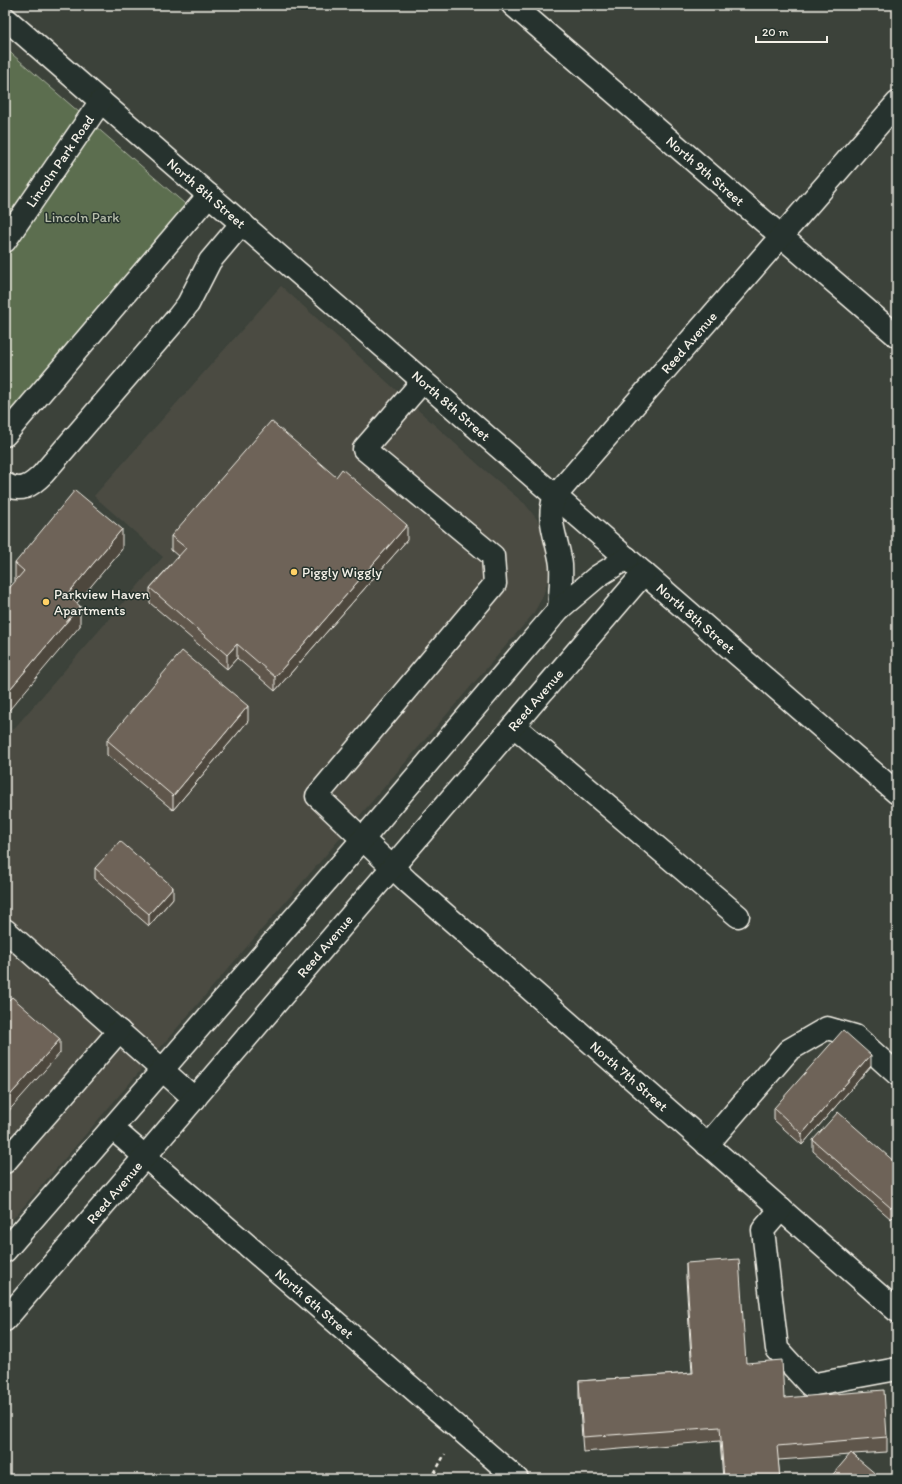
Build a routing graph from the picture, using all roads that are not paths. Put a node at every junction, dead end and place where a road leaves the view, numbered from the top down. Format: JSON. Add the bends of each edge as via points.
{"nodes":[{"id":1,"x":513,"y":5,"type":"edge"},
{"id":2,"x":5,"y":18,"type":"edge"},
{"id":3,"x":101,"y":101,"type":"junction"},
{"id":4,"x":897,"y":103,"type":"edge"},
{"id":5,"x":209,"y":195,"type":"junction"},
{"id":6,"x":242,"y":223,"type":"junction"},
{"id":7,"x":781,"y":236,"type":"junction"},
{"id":8,"x":5,"y":241,"type":"edge"},
{"id":9,"x":897,"y":336,"type":"edge"},
{"id":10,"x":423,"y":381,"type":"junction"},
{"id":11,"x":5,"y":435,"type":"edge"},
{"id":12,"x":5,"y":484,"type":"edge"},
{"id":13,"x":556,"y":495,"type":"junction"},
{"id":14,"x":628,"y":558,"type":"junction"},
{"id":15,"x":644,"y":573,"type":"junction"},
{"id":16,"x":559,"y":609,"type":"junction"},
{"id":17,"x":514,"y":726,"type":"junction"},
{"id":18,"x":897,"y":793,"type":"edge"},
{"id":19,"x":362,"y":840,"type":"junction"},
{"id":20,"x":393,"y":868,"type":"junction"},
{"id":21,"x":738,"y":916,"type":"dead end"},
{"id":22,"x":5,"y":930,"type":"edge"},
{"id":23,"x":119,"y":1031,"type":"junction"},
{"id":24,"x":163,"y":1069,"type":"junction"},
{"id":25,"x":897,"y":1074,"type":"edge"},
{"id":26,"x":195,"y":1099,"type":"junction"},
{"id":27,"x":112,"y":1128,"type":"junction"},
{"id":28,"x":707,"y":1145,"type":"junction"},
{"id":29,"x":146,"y":1157,"type":"junction"},
{"id":30,"x":5,"y":1162,"type":"edge"},
{"id":31,"x":781,"y":1210,"type":"junction"},
{"id":32,"x":5,"y":1251,"type":"edge"},
{"id":33,"x":897,"y":1311,"type":"edge"},
{"id":34,"x":5,"y":1320,"type":"edge"},
{"id":35,"x":897,"y":1370,"type":"edge"},
{"id":36,"x":517,"y":1479,"type":"edge"}],
"edges":[{"from":1,"to":7,"type":"street","name":"North 9th Street"},
{"from":2,"to":3,"type":"street","name":"North 8th Street"},
{"from":3,"to":5,"type":"street","name":"North 8th Street"},
{"from":3,"to":8,"type":"street","name":"Lincoln Park Road"},
{"from":4,"to":7,"type":"street","name":"Reed Avenue"},
{"from":5,"to":6,"type":"street","name":"North 8th Street"},
{"from":5,"to":11,"type":"street"},
{"from":6,"to":10,"type":"street","name":"North 8th Street"},
{"from":6,"to":12,"type":"street","via":[[210,261],[178,318],[43,474],[23,489]]},
{"from":7,"to":9,"type":"street","name":"North 9th Street"},
{"from":7,"to":13,"type":"street","name":"Reed Avenue"},
{"from":10,"to":13,"type":"street","name":"North 8th Street"},
{"from":10,"to":19,"type":"street","name":"North 7th Street","via":[[364,448],[493,556],[494,584],[317,796]]},
{"from":13,"to":14,"type":"street","name":"North 8th Street"},
{"from":13,"to":16,"type":"street","name":"Reed Avenue","via":[[552,502],[551,516],[561,567]]},
{"from":14,"to":15,"type":"street","name":"North 8th Street"},
{"from":14,"to":16,"type":"street","via":[[598,576]]},
{"from":15,"to":17,"type":"street","name":"Reed Avenue"},
{"from":15,"to":18,"type":"street","name":"North 8th Street"},
{"from":16,"to":19,"type":"street"},
{"from":17,"to":20,"type":"street","name":"Reed Avenue"},
{"from":17,"to":21,"type":"street"},
{"from":19,"to":20,"type":"street","name":"North 7th Street"},
{"from":19,"to":24,"type":"street"},
{"from":20,"to":26,"type":"street","name":"Reed Avenue"},
{"from":20,"to":28,"type":"street","name":"North 7th Street"},
{"from":22,"to":23,"type":"street"},
{"from":23,"to":24,"type":"street"},
{"from":23,"to":30,"type":"street"},
{"from":24,"to":26,"type":"street"},
{"from":24,"to":27,"type":"street"},
{"from":25,"to":28,"type":"street","via":[[855,1036],[827,1028],[789,1050]]},
{"from":26,"to":29,"type":"street","name":"Reed Avenue"},
{"from":27,"to":29,"type":"street","name":"North 6th Street"},
{"from":27,"to":32,"type":"street"},
{"from":28,"to":31,"type":"street","name":"North 7th Street"},
{"from":29,"to":34,"type":"street","name":"Reed Avenue"},
{"from":29,"to":36,"type":"street","name":"North 6th Street"},
{"from":31,"to":33,"type":"street","name":"North 7th Street"},
{"from":31,"to":35,"type":"street","via":[[763,1230],[777,1349],[810,1385]]}]}
